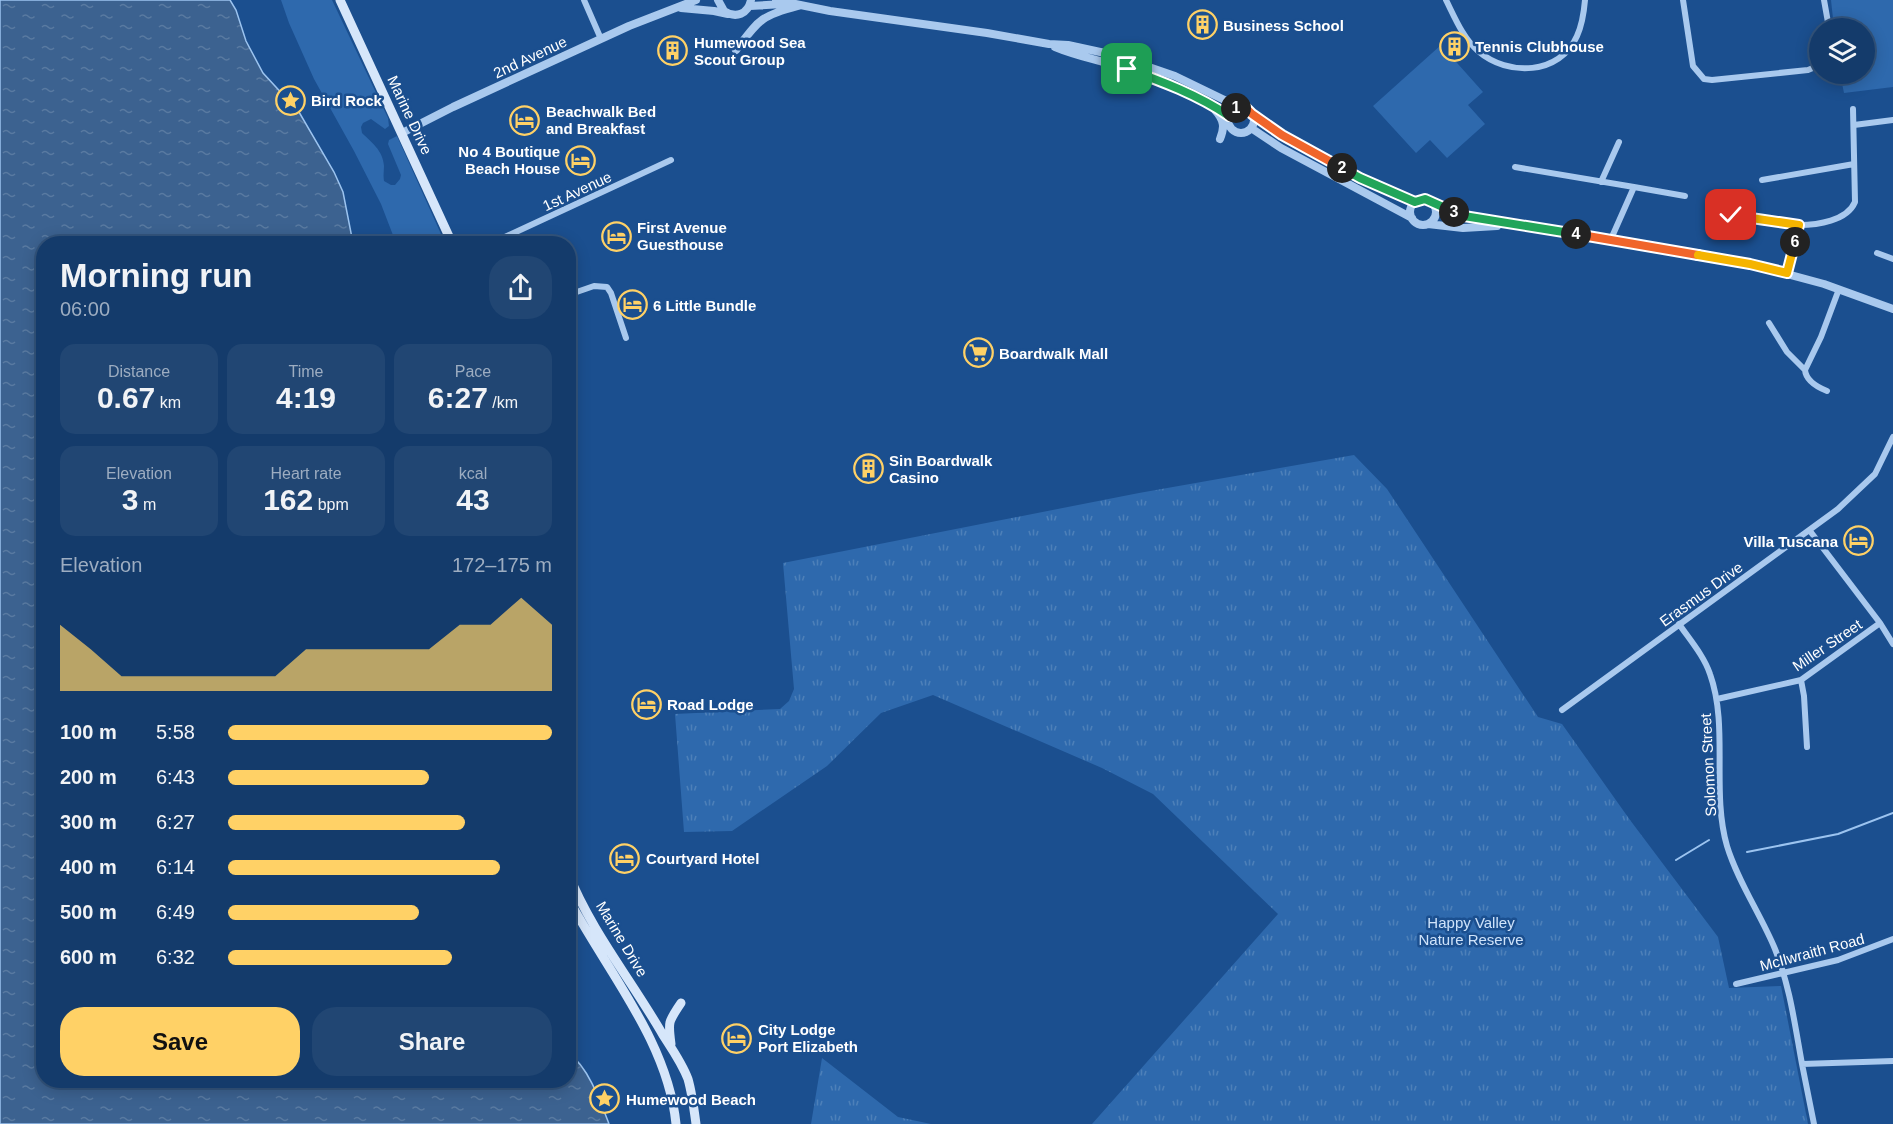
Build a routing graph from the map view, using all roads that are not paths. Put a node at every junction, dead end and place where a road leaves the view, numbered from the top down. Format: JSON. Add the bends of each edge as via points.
{"nodes":[{"id":1,"x":584,"y":0,"type":"edge"},
{"id":2,"x":696,"y":0,"type":"edge"},
{"id":3,"x":718,"y":0,"type":"edge"},
{"id":4,"x":776,"y":0,"type":"edge"},
{"id":5,"x":1446,"y":0,"type":"edge"},
{"id":6,"x":1585,"y":0,"type":"edge"},
{"id":7,"x":1683,"y":0,"type":"edge"},
{"id":8,"x":1824,"y":0,"type":"edge"},
{"id":9,"x":344,"y":1,"type":"edge"},
{"id":10,"x":751,"y":3,"type":"edge"},
{"id":11,"x":797,"y":5,"type":"junction"},
{"id":12,"x":671,"y":9,"type":"junction"},
{"id":13,"x":728,"y":14,"type":"junction"},
{"id":14,"x":1827,"y":18,"type":"edge"},
{"id":15,"x":601,"y":39,"type":"junction"},
{"id":16,"x":1049,"y":44,"type":"junction"},
{"id":17,"x":736,"y":50,"type":"dead end"},
{"id":18,"x":1129,"y":60,"type":"junction"},
{"id":19,"x":1127,"y":69,"type":"junction"},
{"id":20,"x":1809,"y":70,"type":"edge"},
{"id":21,"x":1195,"y":96,"type":"junction"},
{"id":22,"x":1239,"y":107,"type":"junction"},
{"id":23,"x":1853,"y":109,"type":"dead end"},
{"id":24,"x":1252,"y":114,"type":"junction"},
{"id":25,"x":1229,"y":116,"type":"junction"},
{"id":26,"x":1893,"y":120,"type":"edge"},
{"id":27,"x":1854,"y":125,"type":"junction"},
{"id":28,"x":1251,"y":128,"type":"junction"},
{"id":29,"x":402,"y":133,"type":"junction"},
{"id":30,"x":1220,"y":139,"type":"dead end"},
{"id":31,"x":1619,"y":142,"type":"dead end"},
{"id":32,"x":671,"y":160,"type":"dead end"},
{"id":33,"x":1854,"y":164,"type":"junction"},
{"id":34,"x":1515,"y":167,"type":"dead end"},
{"id":35,"x":1762,"y":180,"type":"dead end"},
{"id":36,"x":1601,"y":182,"type":"junction"},
{"id":37,"x":1634,"y":188,"type":"junction"},
{"id":38,"x":1685,"y":196,"type":"dead end"},
{"id":39,"x":1415,"y":202,"type":"junction"},
{"id":40,"x":1434,"y":204,"type":"junction"},
{"id":41,"x":1731,"y":215,"type":"dead end"},
{"id":42,"x":1412,"y":218,"type":"junction"},
{"id":43,"x":1428,"y":224,"type":"junction"},
{"id":44,"x":1512,"y":225,"type":"junction"},
{"id":45,"x":1799,"y":225,"type":"junction"},
{"id":46,"x":449,"y":236,"type":"edge"},
{"id":47,"x":507,"y":236,"type":"edge"},
{"id":48,"x":1611,"y":239,"type":"junction"},
{"id":49,"x":1877,"y":253,"type":"dead end"},
{"id":50,"x":1893,"y":259,"type":"edge"},
{"id":51,"x":1787,"y":273,"type":"junction"},
{"id":52,"x":1839,"y":289,"type":"junction"},
{"id":53,"x":576,"y":292,"type":"edge"},
{"id":54,"x":1893,"y":309,"type":"edge"},
{"id":55,"x":1770,"y":323,"type":"dead end"},
{"id":56,"x":626,"y":338,"type":"dead end"},
{"id":57,"x":1805,"y":370,"type":"junction"},
{"id":58,"x":1827,"y":391,"type":"dead end"},
{"id":59,"x":1893,"y":437,"type":"edge"},
{"id":60,"x":1810,"y":531,"type":"junction"},
{"id":61,"x":1880,"y":623,"type":"junction"},
{"id":62,"x":1679,"y":624,"type":"junction"},
{"id":63,"x":1893,"y":644,"type":"edge"},
{"id":64,"x":1801,"y":680,"type":"junction"},
{"id":65,"x":1717,"y":699,"type":"junction"},
{"id":66,"x":1562,"y":710,"type":"dead end"},
{"id":67,"x":1807,"y":747,"type":"dead end"},
{"id":68,"x":576,"y":890,"type":"edge"},
{"id":69,"x":576,"y":913,"type":"edge"},
{"id":70,"x":1893,"y":939,"type":"edge"},
{"id":71,"x":1784,"y":974,"type":"junction"},
{"id":72,"x":1736,"y":984,"type":"dead end"},
{"id":73,"x":681,"y":1003,"type":"dead end"},
{"id":74,"x":672,"y":1049,"type":"junction"},
{"id":75,"x":1893,"y":1061,"type":"edge"},
{"id":76,"x":1803,"y":1064,"type":"junction"},
{"id":77,"x":676,"y":1124,"type":"edge"},
{"id":78,"x":696,"y":1124,"type":"edge"},
{"id":79,"x":1814,"y":1124,"type":"edge"}],
"edges":[{"from":1,"to":15,"type":"street"},
{"from":2,"to":12,"type":"street","name":"2nd Avenue"},
{"from":3,"to":13,"type":"street"},
{"from":4,"to":11,"type":"street"},
{"from":5,"to":6,"type":"street","via":[[1464,35],[1478,51],[1504,65],[1522,69],[1548,64],[1569,50],[1581,26]]},
{"from":7,"to":20,"type":"street","via":[[1693,66],[1704,78]]},
{"from":8,"to":14,"type":"street"},
{"from":9,"to":29,"type":"main road","name":"Marine Drive"},
{"from":10,"to":11,"type":"street"},
{"from":10,"to":13,"type":"street","via":[[742,14]]},
{"from":11,"to":16,"type":"street"},
{"from":11,"to":17,"type":"street","via":[[758,22]]},
{"from":12,"to":13,"type":"street","name":"2nd Avenue"},
{"from":12,"to":15,"type":"street","name":"2nd Avenue"},
{"from":15,"to":29,"type":"street","name":"2nd Avenue"},
{"from":16,"to":18,"type":"street"},
{"from":16,"to":19,"type":"street"},
{"from":18,"to":19,"type":"street"},
{"from":18,"to":22,"type":"street","via":[[1175,76]]},
{"from":19,"to":21,"type":"street"},
{"from":21,"to":25,"type":"street"},
{"from":21,"to":30,"type":"street","via":[[1219,115],[1224,127]]},
{"from":22,"to":24,"type":"street"},
{"from":22,"to":25,"type":"street"},
{"from":23,"to":27,"type":"street"},
{"from":24,"to":28,"type":"street"},
{"from":24,"to":39,"type":"street","via":[[1360,178]]},
{"from":25,"to":28,"type":"street","via":[[1235,131]]},
{"from":26,"to":27,"type":"street"},
{"from":27,"to":33,"type":"street"},
{"from":28,"to":42,"type":"street"},
{"from":29,"to":46,"type":"main road","name":"Marine Drive"},
{"from":31,"to":36,"type":"street"},
{"from":32,"to":47,"type":"street","name":"1st Avenue"},
{"from":33,"to":35,"type":"street"},
{"from":33,"to":45,"type":"street","via":[[1855,202],[1851,210],[1813,225]]},
{"from":34,"to":36,"type":"street"},
{"from":36,"to":37,"type":"street"},
{"from":37,"to":38,"type":"street"},
{"from":37,"to":48,"type":"street"},
{"from":39,"to":40,"type":"street","via":[[1425,199]]},
{"from":39,"to":42,"type":"street"},
{"from":40,"to":43,"type":"street","via":[[1436,214]]},
{"from":40,"to":44,"type":"street","via":[[1464,216]]},
{"from":41,"to":45,"type":"street"},
{"from":42,"to":43,"type":"street","via":[[1419,224]]},
{"from":43,"to":44,"type":"street","via":[[1463,228]]},
{"from":44,"to":48,"type":"street"},
{"from":45,"to":51,"type":"street"},
{"from":48,"to":51,"type":"street"},
{"from":49,"to":50,"type":"street"},
{"from":51,"to":52,"type":"street"},
{"from":52,"to":54,"type":"street"},
{"from":52,"to":57,"type":"street"},
{"from":53,"to":56,"type":"street","via":[[594,286],[607,287]]},
{"from":55,"to":57,"type":"street","via":[[1787,352]]},
{"from":57,"to":58,"type":"street","via":[[1816,386]]},
{"from":59,"to":60,"type":"street","name":"Erasmus Drive","via":[[1865,485]]},
{"from":60,"to":61,"type":"street"},
{"from":60,"to":62,"type":"street","name":"Erasmus Drive"},
{"from":61,"to":63,"type":"street"},
{"from":61,"to":64,"type":"street","name":"Miller Street"},
{"from":62,"to":65,"type":"street","name":"Solomon Street","via":[[1709,671]]},
{"from":62,"to":66,"type":"street","name":"Erasmus Drive"},
{"from":64,"to":65,"type":"street","name":"Miller Street"},
{"from":64,"to":67,"type":"street"},
{"from":65,"to":71,"type":"street","name":"Solomon Street","via":[[1719,796],[1727,845]]},
{"from":68,"to":74,"type":"main road","name":"Marine Drive"},
{"from":69,"to":77,"type":"main road","name":"Marine Drive","via":[[642,1024],[670,1087]]},
{"from":70,"to":71,"type":"street","name":"McIlwraith Road","via":[[1838,960]]},
{"from":71,"to":72,"type":"street","name":"McIlwraith Road"},
{"from":71,"to":76,"type":"street","name":"Solomon Street"},
{"from":73,"to":74,"type":"main road","via":[[668,1024]]},
{"from":74,"to":78,"type":"main road","name":"Marine Drive","via":[[688,1079]]},
{"from":75,"to":76,"type":"street"},
{"from":76,"to":79,"type":"street","name":"Solomon Street"}]}
